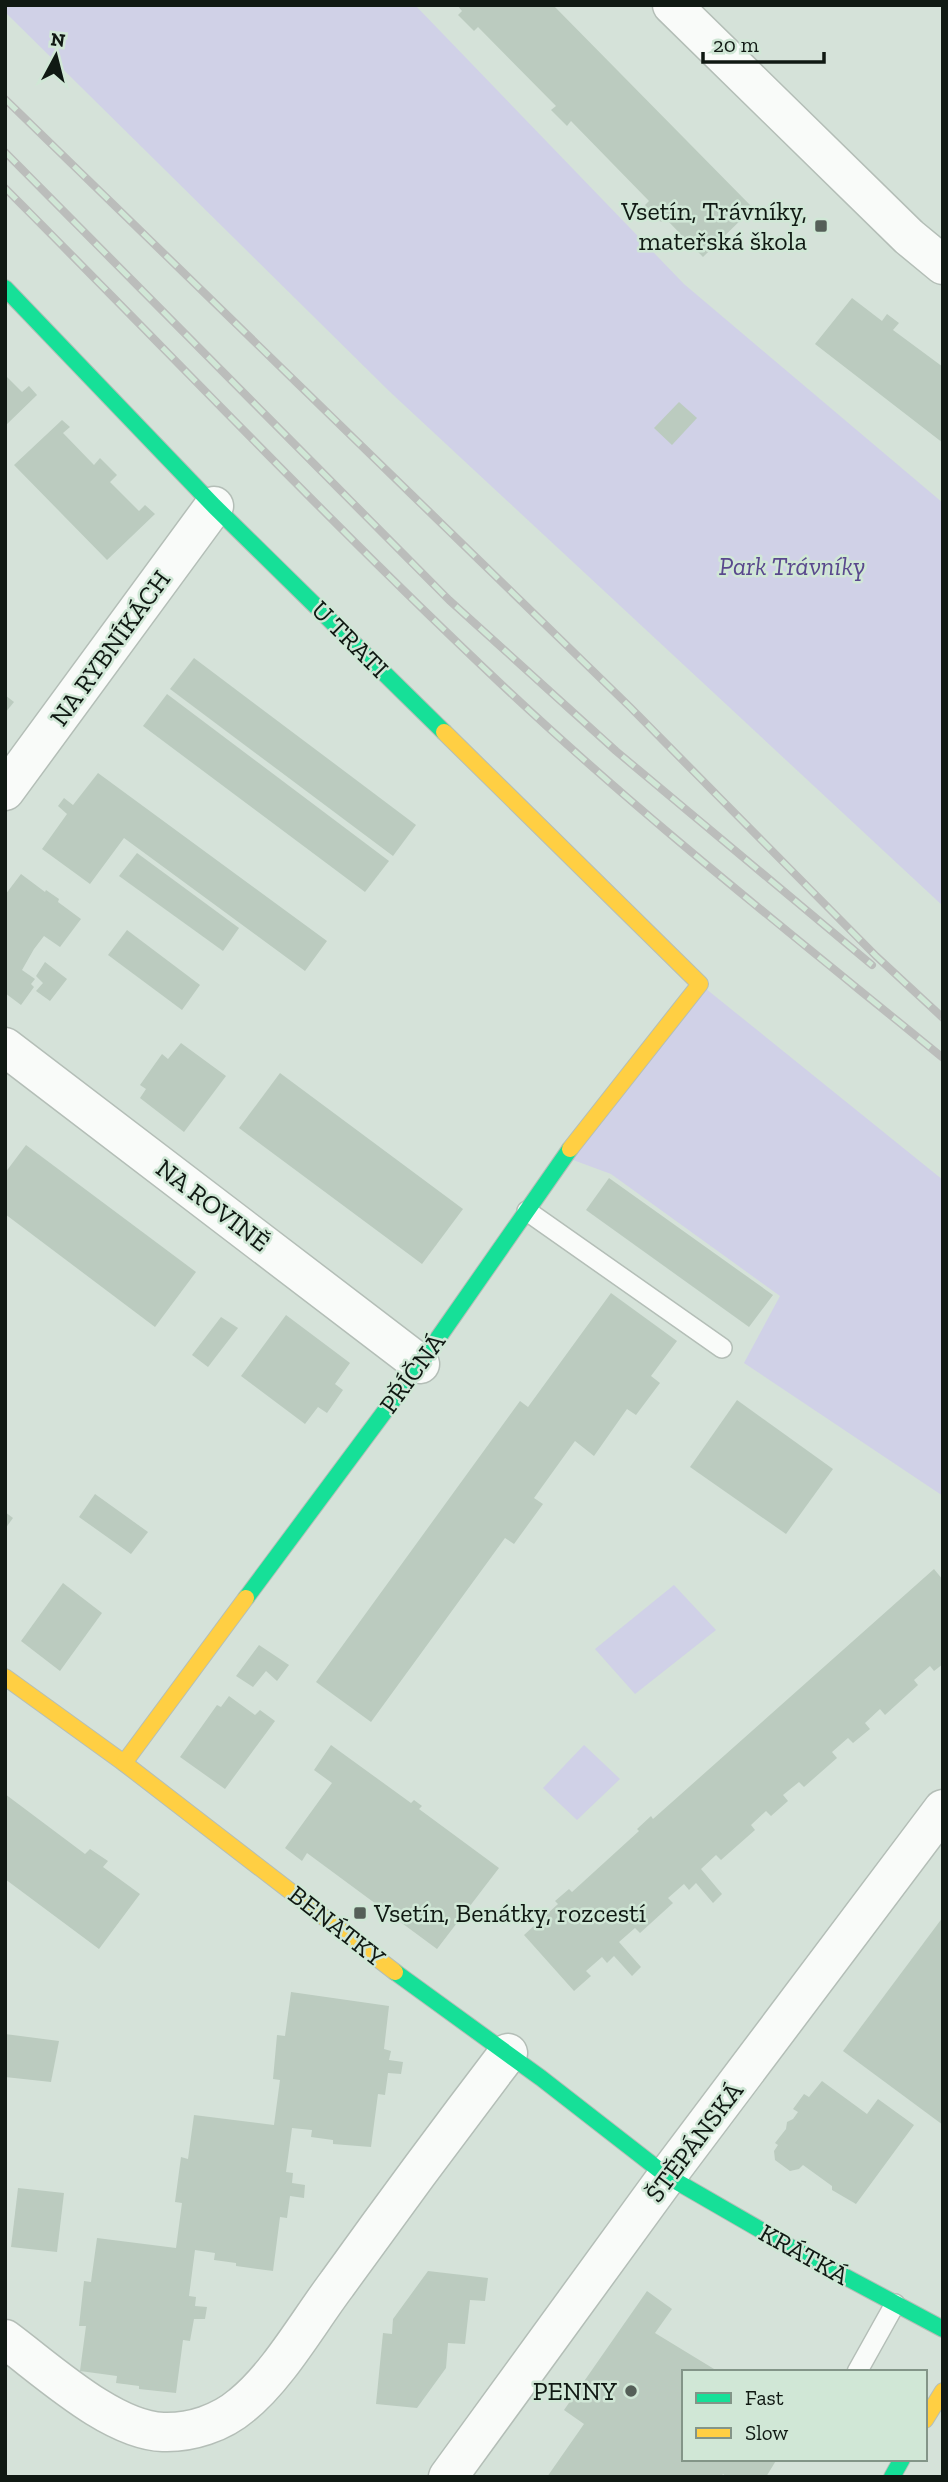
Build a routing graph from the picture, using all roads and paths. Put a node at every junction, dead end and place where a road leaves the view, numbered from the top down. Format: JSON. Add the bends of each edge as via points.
{"nodes":[{"id":1,"x":672,"y":5,"type":"edge"},
{"id":2,"x":943,"y":265,"type":"edge"},
{"id":3,"x":5,"y":288,"type":"edge"},
{"id":4,"x":214,"y":506,"type":"junction"},
{"id":5,"x":5,"y":791,"type":"edge"},
{"id":6,"x":700,"y":984,"type":"joint"},
{"id":7,"x":5,"y":1047,"type":"edge"},
{"id":8,"x":527,"y":1211,"type":"junction"},
{"id":9,"x":722,"y":1348,"type":"dead end"},
{"id":10,"x":420,"y":1364,"type":"junction"},
{"id":11,"x":5,"y":1677,"type":"edge"},
{"id":12,"x":124,"y":1763,"type":"junction"},
{"id":13,"x":943,"y":1809,"type":"edge"},
{"id":14,"x":508,"y":2053,"type":"junction"},
{"id":15,"x":667,"y":2176,"type":"junction"},
{"id":16,"x":895,"y":2304,"type":"junction"},
{"id":17,"x":943,"y":2329,"type":"edge"},
{"id":18,"x":5,"y":2339,"type":"edge"},
{"id":19,"x":858,"y":2370,"type":"edge"},
{"id":20,"x":943,"y":2391,"type":"edge"},
{"id":21,"x":927,"y":2417,"type":"edge"},
{"id":22,"x":901,"y":2461,"type":"edge"},
{"id":23,"x":448,"y":2477,"type":"edge"},
{"id":24,"x":892,"y":2477,"type":"edge"}],
"edges":[{"from":1,"to":2,"type":"street"},
{"from":3,"to":4,"type":"street","name":"U TRATI"},
{"from":4,"to":5,"type":"street","name":"NA RYBNÍKÁCH"},
{"from":4,"to":6,"type":"street","name":"U TRATI"},
{"from":6,"to":8,"type":"street","name":"PŘÍČNÁ"},
{"from":7,"to":10,"type":"street","name":"NA ROVINĚ"},
{"from":8,"to":9,"type":"lane"},
{"from":8,"to":10,"type":"street","name":"PŘÍČNÁ"},
{"from":10,"to":12,"type":"street","name":"PŘÍČNÁ"},
{"from":11,"to":12,"type":"street","name":"BENÁTKY"},
{"from":12,"to":14,"type":"street","name":"BENÁTKY"},
{"from":13,"to":15,"type":"street","name":"ŠTĚPÁNSKÁ"},
{"from":14,"to":15,"type":"street","name":"BENÁTKY"},
{"from":14,"to":18,"type":"street","via":[[285,2356],[242,2405],[220,2420],[190,2430],[162,2432],[118,2421]]},
{"from":15,"to":16,"type":"street","name":"KRÁTKÁ"},
{"from":15,"to":23,"type":"street","name":"ŠTĚPÁNSKÁ"},
{"from":16,"to":17,"type":"street","name":"KRÁTKÁ"},
{"from":16,"to":19,"type":"lane"},
{"from":20,"to":21,"type":"street"},
{"from":22,"to":24,"type":"street"}]}
